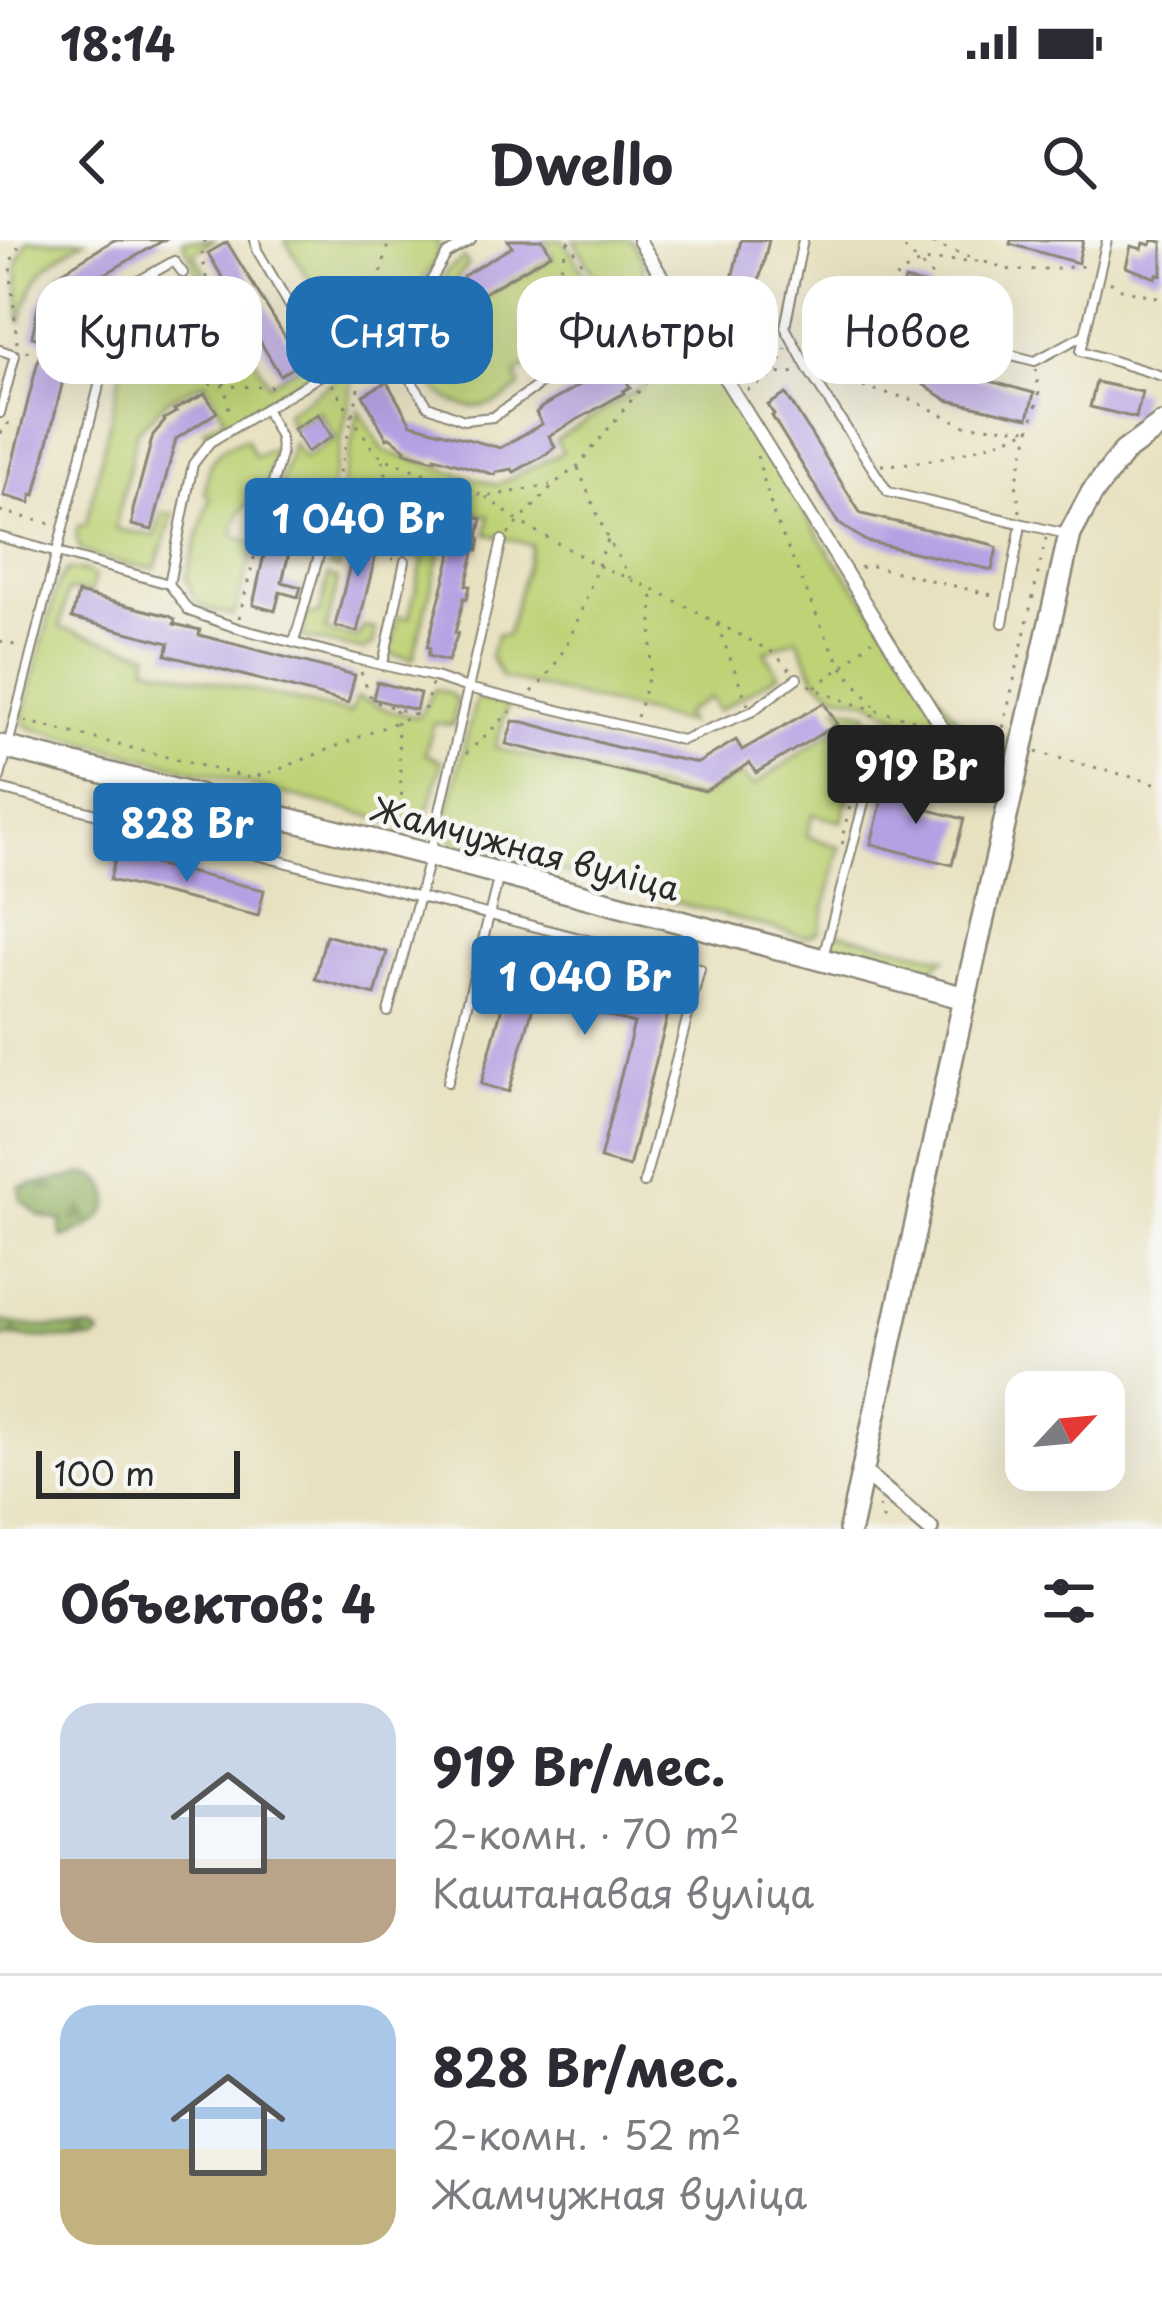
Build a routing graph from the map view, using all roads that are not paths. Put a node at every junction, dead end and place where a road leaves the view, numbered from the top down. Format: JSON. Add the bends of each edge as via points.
{"nodes":[{"id":1,"x":255,"y":240,"type":"edge"},
{"id":2,"x":471,"y":240,"type":"edge"},
{"id":3,"x":639,"y":240,"type":"edge"},
{"id":4,"x":802,"y":240,"type":"edge"},
{"id":5,"x":1107,"y":240,"type":"edge"},
{"id":6,"x":184,"y":273,"type":"dead end"},
{"id":7,"x":434,"y":276,"type":"edge"},
{"id":8,"x":286,"y":299,"type":"edge"},
{"id":9,"x":1085,"y":334,"type":"junction"},
{"id":10,"x":0,"y":350,"type":"edge"},
{"id":11,"x":1013,"y":355,"type":"edge"},
{"id":12,"x":1162,"y":376,"type":"edge"},
{"id":13,"x":307,"y":384,"type":"edge"},
{"id":14,"x":413,"y":384,"type":"edge"},
{"id":15,"x":540,"y":384,"type":"edge"},
{"id":16,"x":266,"y":410,"type":"junction"},
{"id":17,"x":0,"y":413,"type":"edge"},
{"id":18,"x":1162,"y":424,"type":"edge"},
{"id":19,"x":1022,"y":525,"type":"junction"},
{"id":20,"x":1059,"y":532,"type":"junction"},
{"id":21,"x":0,"y":537,"type":"edge"},
{"id":22,"x":257,"y":538,"type":"road end"},
{"id":23,"x":502,"y":540,"type":"road end"},
{"id":24,"x":323,"y":541,"type":"road end"},
{"id":25,"x":55,"y":554,"type":"junction"},
{"id":26,"x":405,"y":561,"type":"road end"},
{"id":27,"x":169,"y":584,"type":"junction"},
{"id":28,"x":1003,"y":623,"type":"dead end"},
{"id":29,"x":293,"y":642,"type":"junction"},
{"id":30,"x":383,"y":664,"type":"junction"},
{"id":31,"x":797,"y":678,"type":"road end"},
{"id":32,"x":468,"y":688,"type":"junction"},
{"id":33,"x":4,"y":747,"type":"edge"},
{"id":34,"x":1004,"y":770,"type":"junction"},
{"id":35,"x":0,"y":777,"type":"edge"},
{"id":36,"x":0,"y":789,"type":"edge"},
{"id":37,"x":1008,"y":800,"type":"junction"},
{"id":38,"x":430,"y":856,"type":"junction"},
{"id":39,"x":500,"y":874,"type":"junction"},
{"id":40,"x":420,"y":895,"type":"junction"},
{"id":41,"x":490,"y":914,"type":"junction"},
{"id":42,"x":823,"y":959,"type":"junction"},
{"id":43,"x":965,"y":998,"type":"junction"},
{"id":44,"x":388,"y":1012,"type":"dead end"},
{"id":45,"x":448,"y":1082,"type":"dead end"},
{"id":46,"x":644,"y":1184,"type":"dead end"},
{"id":47,"x":862,"y":1471,"type":"junction"},
{"id":48,"x":850,"y":1529,"type":"edge"},
{"id":49,"x":930,"y":1529,"type":"edge"}],
"edges":[{"from":1,"to":8,"type":"lane"},
{"from":2,"to":7,"type":"lane","via":[[447,254]]},
{"from":3,"to":34,"type":"street","via":[[944,730]]},
{"from":4,"to":19,"type":"lane","via":[[785,327],[888,492]]},
{"from":5,"to":9,"type":"lane"},
{"from":6,"to":25,"type":"lane","via":[[174,261],[106,302],[103,370]]},
{"from":9,"to":11,"type":"lane","via":[[1035,361]]},
{"from":9,"to":12,"type":"lane","via":[[1081,351]]},
{"from":10,"to":17,"type":"lane","via":[[15,355]]},
{"from":13,"to":16,"type":"lane"},
{"from":14,"to":15,"type":"lane","via":[[428,406],[464,420],[493,417]]},
{"from":16,"to":22,"type":"lane","via":[[281,454]]},
{"from":16,"to":27,"type":"lane","via":[[210,442],[193,464]]},
{"from":18,"to":20,"type":"main road","via":[[1124,452]]},
{"from":19,"to":20,"type":"lane"},
{"from":19,"to":28,"type":"lane"},
{"from":20,"to":34,"type":"main road"},
{"from":21,"to":25,"type":"lane"},
{"from":23,"to":32,"type":"lane"},
{"from":24,"to":29,"type":"lane"},
{"from":25,"to":27,"type":"lane"},
{"from":25,"to":33,"type":"lane"},
{"from":26,"to":30,"type":"lane"},
{"from":27,"to":29,"type":"lane","via":[[189,611]]},
{"from":29,"to":30,"type":"lane"},
{"from":30,"to":32,"type":"lane"},
{"from":31,"to":32,"type":"lane","via":[[751,712],[682,740]]},
{"from":32,"to":38,"type":"lane"},
{"from":33,"to":35,"type":"lane"},
{"from":33,"to":38,"type":"main road","name":"Жамчужная вуліца"},
{"from":34,"to":37,"type":"main road"},
{"from":36,"to":40,"type":"lane"},
{"from":37,"to":42,"type":"lane","via":[[874,761]]},
{"from":37,"to":43,"type":"main road"},
{"from":38,"to":39,"type":"main road","name":"Жамчужная вуліца"},
{"from":38,"to":40,"type":"lane"},
{"from":39,"to":41,"type":"lane"},
{"from":39,"to":42,"type":"main road","name":"Жамчужная вуліца"},
{"from":40,"to":41,"type":"lane"},
{"from":40,"to":44,"type":"lane"},
{"from":41,"to":45,"type":"lane"},
{"from":41,"to":46,"type":"lane","via":[[700,969]]},
{"from":42,"to":43,"type":"main road","name":"Жамчужная вуліца"},
{"from":43,"to":47,"type":"main road"},
{"from":47,"to":48,"type":"main road"},
{"from":47,"to":49,"type":"street"}]}
